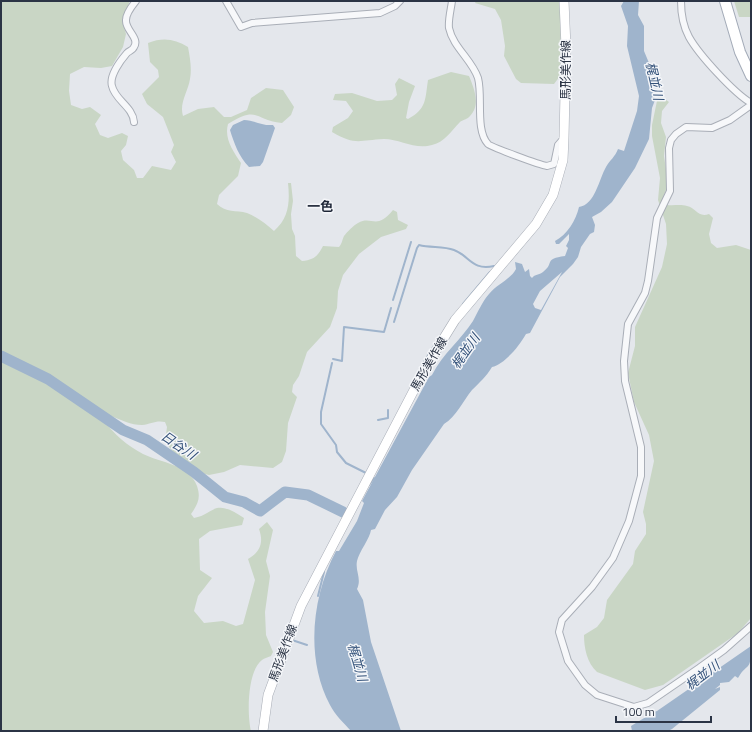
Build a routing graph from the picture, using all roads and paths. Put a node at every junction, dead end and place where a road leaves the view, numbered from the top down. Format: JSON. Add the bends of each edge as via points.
{"nodes":[{"id":1,"x":136,"y":1,"type":"edge"},
{"id":2,"x":226,"y":1,"type":"edge"},
{"id":3,"x":400,"y":1,"type":"edge"},
{"id":4,"x":452,"y":1,"type":"edge"},
{"id":5,"x":564,"y":1,"type":"edge"},
{"id":6,"x":681,"y":1,"type":"edge"},
{"id":7,"x":725,"y":1,"type":"edge"},
{"id":8,"x":751,"y":76,"type":"edge"},
{"id":9,"x":751,"y":104,"type":"edge"},
{"id":10,"x":134,"y":122,"type":"dead end"},
{"id":11,"x":564,"y":138,"type":"junction"},
{"id":12,"x":751,"y":626,"type":"edge"},
{"id":13,"x":263,"y":731,"type":"edge"}],
"edges":[{"from":1,"to":10,"type":"street","via":[[126,19],[126,27],[136,42],[112,80],[112,86],[130,111]]},
{"from":2,"to":3,"type":"street","via":[[241,27],[380,13]]},
{"from":4,"to":11,"type":"street","via":[[449,27],[478,78],[481,128],[486,142],[497,150],[547,166],[554,164],[558,145]]},
{"from":5,"to":11,"type":"main road","name":"馬形美作線"},
{"from":6,"to":9,"type":"street","via":[[684,24],[689,37],[727,82]]},
{"from":7,"to":8,"type":"main road","via":[[740,52]]},
{"from":9,"to":12,"type":"street","via":[[730,120],[712,128],[686,127],[671,140],[670,190],[657,218],[648,281],[628,324],[624,361],[625,381],[641,447],[640,483],[629,521],[613,558],[592,587],[562,620],[559,632],[568,661],[585,685],[597,695],[634,708],[648,703],[699,668]]},
{"from":11,"to":13,"type":"main road","name":"馬形美作線","via":[[559,178],[544,212],[442,340],[314,578],[298,613],[268,695]]}]}
